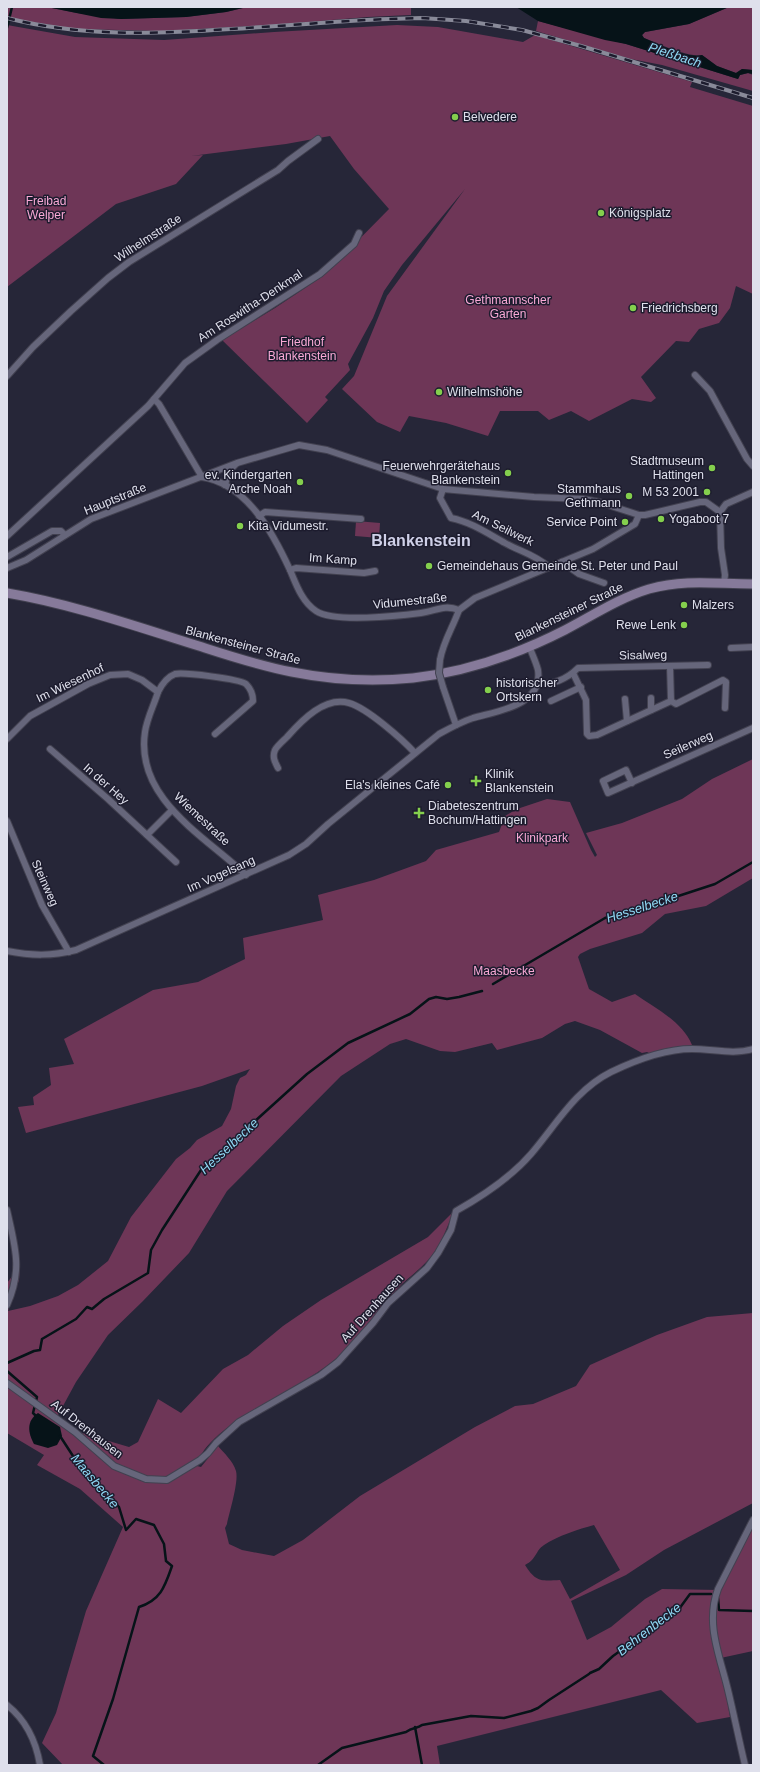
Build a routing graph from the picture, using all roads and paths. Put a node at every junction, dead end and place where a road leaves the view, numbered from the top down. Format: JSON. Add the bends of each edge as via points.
{"nodes":[{"id":1,"x":318,"y":139,"type":"dead end"},
{"id":2,"x":359,"y":233,"type":"dead end"},
{"id":3,"x":694,"y":375,"type":"dead end"},
{"id":4,"x":7,"y":376,"type":"edge"},
{"id":5,"x":154,"y":399,"type":"junction"},
{"id":6,"x":237,"y":463,"type":"junction"},
{"id":7,"x":753,"y":466,"type":"edge"},
{"id":8,"x":202,"y":477,"type":"junction"},
{"id":9,"x":226,"y":485,"type":"junction"},
{"id":10,"x":443,"y":489,"type":"junction"},
{"id":11,"x":753,"y":492,"type":"edge"},
{"id":12,"x":720,"y":512,"type":"junction"},
{"id":13,"x":639,"y":515,"type":"junction"},
{"id":14,"x":259,"y":516,"type":"junction"},
{"id":15,"x":361,"y":519,"type":"dead end"},
{"id":16,"x":65,"y":535,"type":"junction"},
{"id":17,"x":7,"y":536,"type":"edge"},
{"id":18,"x":7,"y":557,"type":"edge"},
{"id":19,"x":562,"y":562,"type":"junction"},
{"id":20,"x":549,"y":567,"type":"junction"},
{"id":21,"x":7,"y":568,"type":"edge"},
{"id":22,"x":290,"y":570,"type":"junction"},
{"id":23,"x":375,"y":571,"type":"dead end"},
{"id":24,"x":604,"y":583,"type":"dead end"},
{"id":25,"x":724,"y":583,"type":"junction"},
{"id":26,"x":753,"y":584,"type":"edge"},
{"id":27,"x":7,"y":593,"type":"edge"},
{"id":28,"x":459,"y":610,"type":"junction"},
{"id":29,"x":529,"y":646,"type":"junction"},
{"id":30,"x":753,"y":647,"type":"edge"},
{"id":31,"x":732,"y":648,"type":"dead end"},
{"id":32,"x":708,"y":664,"type":"dead end"},
{"id":33,"x":670,"y":666,"type":"junction"},
{"id":34,"x":573,"y":673,"type":"junction"},
{"id":35,"x":537,"y":682,"type":"junction"},
{"id":36,"x":581,"y":687,"type":"junction"},
{"id":37,"x":158,"y":692,"type":"junction"},
{"id":38,"x":651,"y":698,"type":"dead end"},
{"id":39,"x":625,"y":699,"type":"dead end"},
{"id":40,"x":551,"y":701,"type":"dead end"},
{"id":41,"x":671,"y":701,"type":"junction"},
{"id":42,"x":725,"y":708,"type":"dead end"},
{"id":43,"x":651,"y":710,"type":"junction"},
{"id":44,"x":627,"y":721,"type":"junction"},
{"id":45,"x":456,"y":725,"type":"junction"},
{"id":46,"x":753,"y":728,"type":"edge"},
{"id":47,"x":215,"y":734,"type":"dead end"},
{"id":48,"x":7,"y":739,"type":"edge"},
{"id":49,"x":50,"y":749,"type":"dead end"},
{"id":50,"x":415,"y":753,"type":"junction"},
{"id":51,"x":278,"y":768,"type":"dead end"},
{"id":52,"x":632,"y":783,"type":"junction"},
{"id":53,"x":172,"y":810,"type":"junction"},
{"id":54,"x":7,"y":821,"type":"edge"},
{"id":55,"x":148,"y":835,"type":"junction"},
{"id":56,"x":176,"y":862,"type":"dead end"},
{"id":57,"x":246,"y":875,"type":"junction"},
{"id":58,"x":7,"y":951,"type":"edge"},
{"id":59,"x":69,"y":952,"type":"junction"},
{"id":60,"x":753,"y":1049,"type":"edge"},
{"id":61,"x":7,"y":1210,"type":"edge"},
{"id":62,"x":7,"y":1305,"type":"edge"},
{"id":63,"x":7,"y":1382,"type":"edge"},
{"id":64,"x":753,"y":1520,"type":"edge"},
{"id":65,"x":7,"y":1705,"type":"edge"},
{"id":66,"x":40,"y":1765,"type":"edge"},
{"id":67,"x":745,"y":1765,"type":"edge"}],
"edges":[{"from":1,"to":4,"type":"street","name":"Wilhelmstraße","via":[[278,170],[124,266],[60,321]]},
{"from":2,"to":5,"type":"street","name":"Am Roswitha-Denkmal","via":[[354,244],[320,274],[196,354]]},
{"from":3,"to":7,"type":"street","via":[[710,391]]},
{"from":5,"to":8,"type":"street"},
{"from":5,"to":17,"type":"street","name":"Am Roswitha-Denkmal"},
{"from":6,"to":8,"type":"street","name":"Hauptstraße"},
{"from":6,"to":9,"type":"street","via":[[229,471]]},
{"from":6,"to":10,"type":"street","name":"Hauptstraße","via":[[290,446],[309,446]]},
{"from":8,"to":9,"type":"street","name":"Vidumestraße","via":[[215,479]]},
{"from":8,"to":16,"type":"street","name":"Hauptstraße","via":[[91,519]]},
{"from":9,"to":14,"type":"street","name":"Vidumestraße"},
{"from":10,"to":13,"type":"street","name":"Hauptstraße","via":[[583,499]]},
{"from":10,"to":20,"type":"street","name":"Am Seilwerk","via":[[440,498],[451,518],[484,530],[538,558]]},
{"from":11,"to":12,"type":"street","via":[[726,504]]},
{"from":12,"to":13,"type":"street","name":"Hauptstraße","via":[[706,502],[700,502]]},
{"from":12,"to":25,"type":"street"},
{"from":13,"to":19,"type":"street","name":"Vidumestraße","via":[[635,524],[593,549]]},
{"from":14,"to":15,"type":"street","via":[[265,512]]},
{"from":14,"to":22,"type":"street","name":"Vidumestraße","via":[[277,543]]},
{"from":16,"to":18,"type":"street","via":[[61,530],[52,531]]},
{"from":16,"to":21,"type":"street","name":"Hauptstraße","via":[[26,560]]},
{"from":19,"to":20,"type":"street","name":"Vidumestraße"},
{"from":19,"to":24,"type":"street","via":[[579,574]]},
{"from":20,"to":28,"type":"street","name":"Vidumestraße","via":[[475,598]]},
{"from":22,"to":23,"type":"street","name":"Im Kamp","via":[[296,568],[364,573]]},
{"from":22,"to":28,"type":"street","name":"Vidumestraße","via":[[310,606],[328,616],[409,614],[451,607]]},
{"from":25,"to":26,"type":"main road","name":"Blankensteiner Straße"},
{"from":25,"to":29,"type":"main road","name":"Blankensteiner Straße","via":[[680,583],[647,590]]},
{"from":27,"to":29,"type":"main road","name":"Blankensteiner Straße","via":[[75,608],[254,663],[293,673],[334,678],[388,680],[456,671]]},
{"from":28,"to":45,"type":"street","bridge":true,"via":[[445,641],[439,673]]},
{"from":29,"to":35,"type":"street","via":[[538,670]]},
{"from":30,"to":31,"type":"street"},
{"from":32,"to":33,"type":"street","name":"Sisalweg"},
{"from":33,"to":34,"type":"street","name":"Sisalweg","via":[[578,668]]},
{"from":33,"to":41,"type":"street"},
{"from":34,"to":35,"type":"street","via":[[550,684]]},
{"from":34,"to":36,"type":"street"},
{"from":35,"to":45,"type":"street","name":"Im Vogelsang","via":[[522,702]]},
{"from":36,"to":40,"type":"street"},
{"from":36,"to":44,"type":"street","via":[[586,700],[589,736]]},
{"from":37,"to":47,"type":"street","via":[[168,678],[180,673],[245,684],[252,694],[253,701]]},
{"from":37,"to":48,"type":"street","name":"Im Wiesenhof","via":[[142,680],[128,674],[110,675],[88,684],[30,716]]},
{"from":37,"to":53,"type":"street","name":"Wiemestraße","via":[[145,734],[145,760],[156,788]]},
{"from":38,"to":43,"type":"street"},
{"from":39,"to":44,"type":"street"},
{"from":41,"to":42,"type":"street","via":[[676,704],[723,680],[726,682]]},
{"from":41,"to":43,"type":"street"},
{"from":43,"to":44,"type":"street"},
{"from":45,"to":50,"type":"street","name":"Im Vogelsang"},
{"from":46,"to":52,"type":"street","name":"Seilerweg"},
{"from":49,"to":55,"type":"street","name":"In der Hey"},
{"from":50,"to":51,"type":"street","via":[[405,742],[363,710],[350,703],[337,701],[325,705],[301,722],[275,750],[273,759]]},
{"from":50,"to":57,"type":"street","name":"Im Vogelsang","via":[[300,849]]},
{"from":52,"to":52,"type":"street","name":"Seilerweg","via":[[608,793],[603,781],[626,770]]},
{"from":53,"to":55,"type":"street"},
{"from":53,"to":57,"type":"street","name":"Wiemestraße"},
{"from":54,"to":59,"type":"street","name":"Steinweg","via":[[42,905]]},
{"from":55,"to":56,"type":"street","name":"In der Hey"},
{"from":57,"to":59,"type":"street","name":"Im Vogelsang"},
{"from":58,"to":59,"type":"street","name":"Im Vogelsang","via":[[40,956]]},
{"from":60,"to":63,"type":"street","name":"Auf Drenhausen","via":[[729,1052],[675,1050],[643,1058],[610,1073],[585,1089],[563,1112],[530,1155],[478,1198],[456,1211],[451,1230],[427,1268],[388,1303],[338,1362],[321,1375],[238,1422],[200,1460],[167,1480],[146,1479],[114,1466],[75,1432]]},
{"from":61,"to":62,"type":"street","via":[[17,1269]]},
{"from":64,"to":67,"type":"street","via":[[718,1588],[712,1625]]},
{"from":65,"to":66,"type":"street","via":[[32,1736]]}]}
